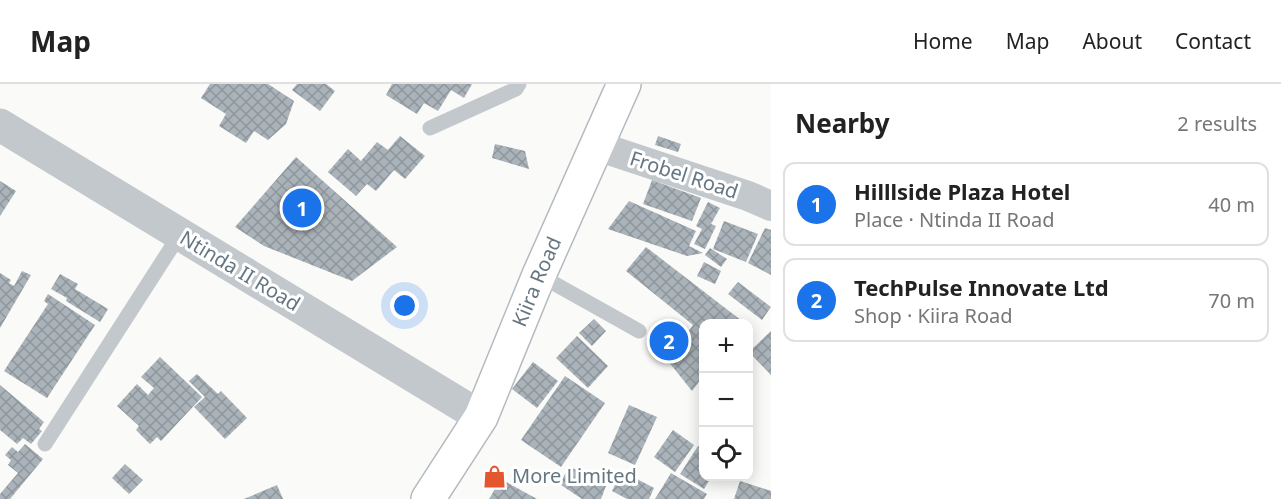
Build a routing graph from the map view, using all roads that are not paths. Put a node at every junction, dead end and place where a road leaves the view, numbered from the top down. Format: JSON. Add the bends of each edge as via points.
{"nodes":[{"id":1,"x":519,"y":84,"type":"edge"},
{"id":2,"x":624,"y":84,"type":"edge"},
{"id":3,"x":0,"y":124,"type":"edge"},
{"id":4,"x":430,"y":128,"type":"dead end"},
{"id":5,"x":597,"y":146,"type":"junction"},
{"id":6,"x":771,"y":206,"type":"edge"},
{"id":7,"x":180,"y":234,"type":"junction"},
{"id":8,"x":539,"y":275,"type":"junction"},
{"id":9,"x":639,"y":331,"type":"dead end"},
{"id":10,"x":481,"y":417,"type":"junction"},
{"id":11,"x":45,"y":444,"type":"dead end"},
{"id":12,"x":436,"y":486,"type":"edge"}],
"edges":[{"from":1,"to":4,"type":"lane","via":[[516,90]]},
{"from":2,"to":5,"type":"main road","name":"Kiira Road"},
{"from":3,"to":7,"type":"street","name":"Ntinda II Road"},
{"from":5,"to":6,"type":"street","name":"Frobel Road"},
{"from":5,"to":8,"type":"main road","name":"Kiira Road"},
{"from":7,"to":10,"type":"street","name":"Ntinda II Road"},
{"from":7,"to":11,"type":"lane"},
{"from":8,"to":9,"type":"lane"},
{"from":8,"to":10,"type":"main road","name":"Kiira Road"},
{"from":10,"to":12,"type":"main road","name":"Kiira Road"}]}
